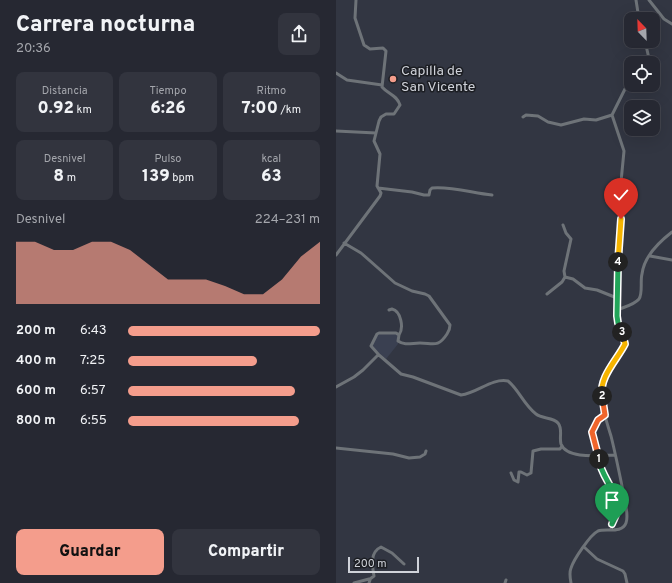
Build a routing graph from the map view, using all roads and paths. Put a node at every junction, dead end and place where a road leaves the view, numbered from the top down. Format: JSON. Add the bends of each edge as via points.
{"nodes":[{"id":1,"x":356,"y":0,"type":"edge"},
{"id":2,"x":636,"y":0,"type":"edge"},
{"id":3,"x":649,"y":0,"type":"edge"},
{"id":4,"x":638,"y":12,"type":"edge"},
{"id":5,"x":672,"y":24,"type":"edge"},
{"id":6,"x":336,"y":73,"type":"edge"},
{"id":7,"x":382,"y":85,"type":"junction"},
{"id":8,"x":624,"y":91,"type":"edge"},
{"id":9,"x":612,"y":115,"type":"junction"},
{"id":10,"x":523,"y":117,"type":"dead end"},
{"id":11,"x":336,"y":131,"type":"edge"},
{"id":12,"x":376,"y":133,"type":"junction"},
{"id":13,"x":378,"y":188,"type":"junction"},
{"id":14,"x":492,"y":195,"type":"dead end"},
{"id":15,"x":563,"y":225,"type":"dead end"},
{"id":16,"x":672,"y":232,"type":"edge"},
{"id":17,"x":344,"y":243,"type":"junction"},
{"id":18,"x":336,"y":255,"type":"edge"},
{"id":19,"x":650,"y":256,"type":"junction"},
{"id":20,"x":672,"y":260,"type":"edge"},
{"id":21,"x":565,"y":277,"type":"junction"},
{"id":22,"x":548,"y":294,"type":"dead end"},
{"id":23,"x":617,"y":298,"type":"junction"},
{"id":24,"x":389,"y":310,"type":"dead end"},
{"id":25,"x":617,"y":310,"type":"junction"},
{"id":26,"x":399,"y":335,"type":"junction"},
{"id":27,"x":379,"y":355,"type":"junction"},
{"id":28,"x":336,"y":387,"type":"edge"},
{"id":29,"x":605,"y":415,"type":"junction"},
{"id":30,"x":562,"y":446,"type":"junction"},
{"id":31,"x":336,"y":448,"type":"edge"},
{"id":32,"x":426,"y":451,"type":"dead end"},
{"id":33,"x":597,"y":454,"type":"junction"},
{"id":34,"x":615,"y":455,"type":"junction"},
{"id":35,"x":512,"y":473,"type":"dead end"},
{"id":36,"x":611,"y":530,"type":"junction"},
{"id":37,"x":584,"y":547,"type":"junction"},
{"id":38,"x":404,"y":564,"type":"dead end"},
{"id":39,"x":369,"y":581,"type":"edge"},
{"id":40,"x":354,"y":583,"type":"edge"},
{"id":41,"x":571,"y":583,"type":"edge"},
{"id":42,"x":626,"y":583,"type":"edge"}],
"edges":[{"from":1,"to":7,"type":"street","via":[[355,18],[364,45],[370,49],[383,48],[386,51]]},
{"from":2,"to":4,"type":"street"},
{"from":3,"to":5,"type":"street","via":[[664,19]]},
{"from":6,"to":7,"type":"street","via":[[347,80]]},
{"from":7,"to":12,"type":"street","via":[[386,92],[396,97],[400,105],[394,114],[381,117]]},
{"from":8,"to":9,"type":"street"},
{"from":9,"to":10,"type":"street","via":[[561,125],[538,116]]},
{"from":9,"to":23,"type":"street","via":[[624,152]]},
{"from":11,"to":12,"type":"street"},
{"from":12,"to":13,"type":"street","via":[[375,144],[380,154]]},
{"from":13,"to":14,"type":"street","via":[[429,195],[432,188],[447,187]]},
{"from":13,"to":17,"type":"street","via":[[381,193],[377,201]]},
{"from":15,"to":21,"type":"street","via":[[571,239]]},
{"from":16,"to":19,"type":"street"},
{"from":17,"to":18,"type":"street"},
{"from":17,"to":26,"type":"street","via":[[361,253],[395,283],[429,296],[448,321],[450,328],[443,339],[433,345],[402,343],[398,341]]},
{"from":19,"to":20,"type":"street"},
{"from":19,"to":25,"type":"street","via":[[644,266],[639,298]]},
{"from":21,"to":22,"type":"street"},
{"from":21,"to":23,"type":"street","via":[[573,279],[585,288]]},
{"from":23,"to":25,"type":"street"},
{"from":24,"to":26,"type":"street","via":[[396,310],[399,315],[402,329]]},
{"from":25,"to":29,"type":"street","via":[[618,323],[625,344],[601,385]]},
{"from":26,"to":27,"type":"street","via":[[389,332],[377,334],[371,346]]},
{"from":27,"to":28,"type":"street","via":[[354,377]]},
{"from":27,"to":30,"type":"street","via":[[401,374],[461,395],[469,394],[498,380],[508,381],[537,415],[559,424]]},
{"from":29,"to":33,"type":"street","via":[[598,420],[592,432]]},
{"from":29,"to":34,"type":"street"},
{"from":30,"to":33,"type":"street","via":[[578,456]]},
{"from":30,"to":35,"type":"street","via":[[560,449],[533,451],[531,473],[527,476],[519,472],[518,482],[514,480]]},
{"from":31,"to":32,"type":"street","via":[[416,458],[423,456]]},
{"from":33,"to":34,"type":"street"},
{"from":33,"to":36,"type":"street","via":[[600,468],[617,505]]},
{"from":34,"to":36,"type":"street","via":[[626,505],[626,522],[622,528]]},
{"from":36,"to":37,"type":"street","via":[[597,532]]},
{"from":37,"to":41,"type":"street","via":[[571,568]]},
{"from":37,"to":42,"type":"street","via":[[597,559],[622,571]]},
{"from":38,"to":39,"type":"street","via":[[386,549],[378,549],[372,558],[374,576]]},
{"from":39,"to":40,"type":"street"}]}
